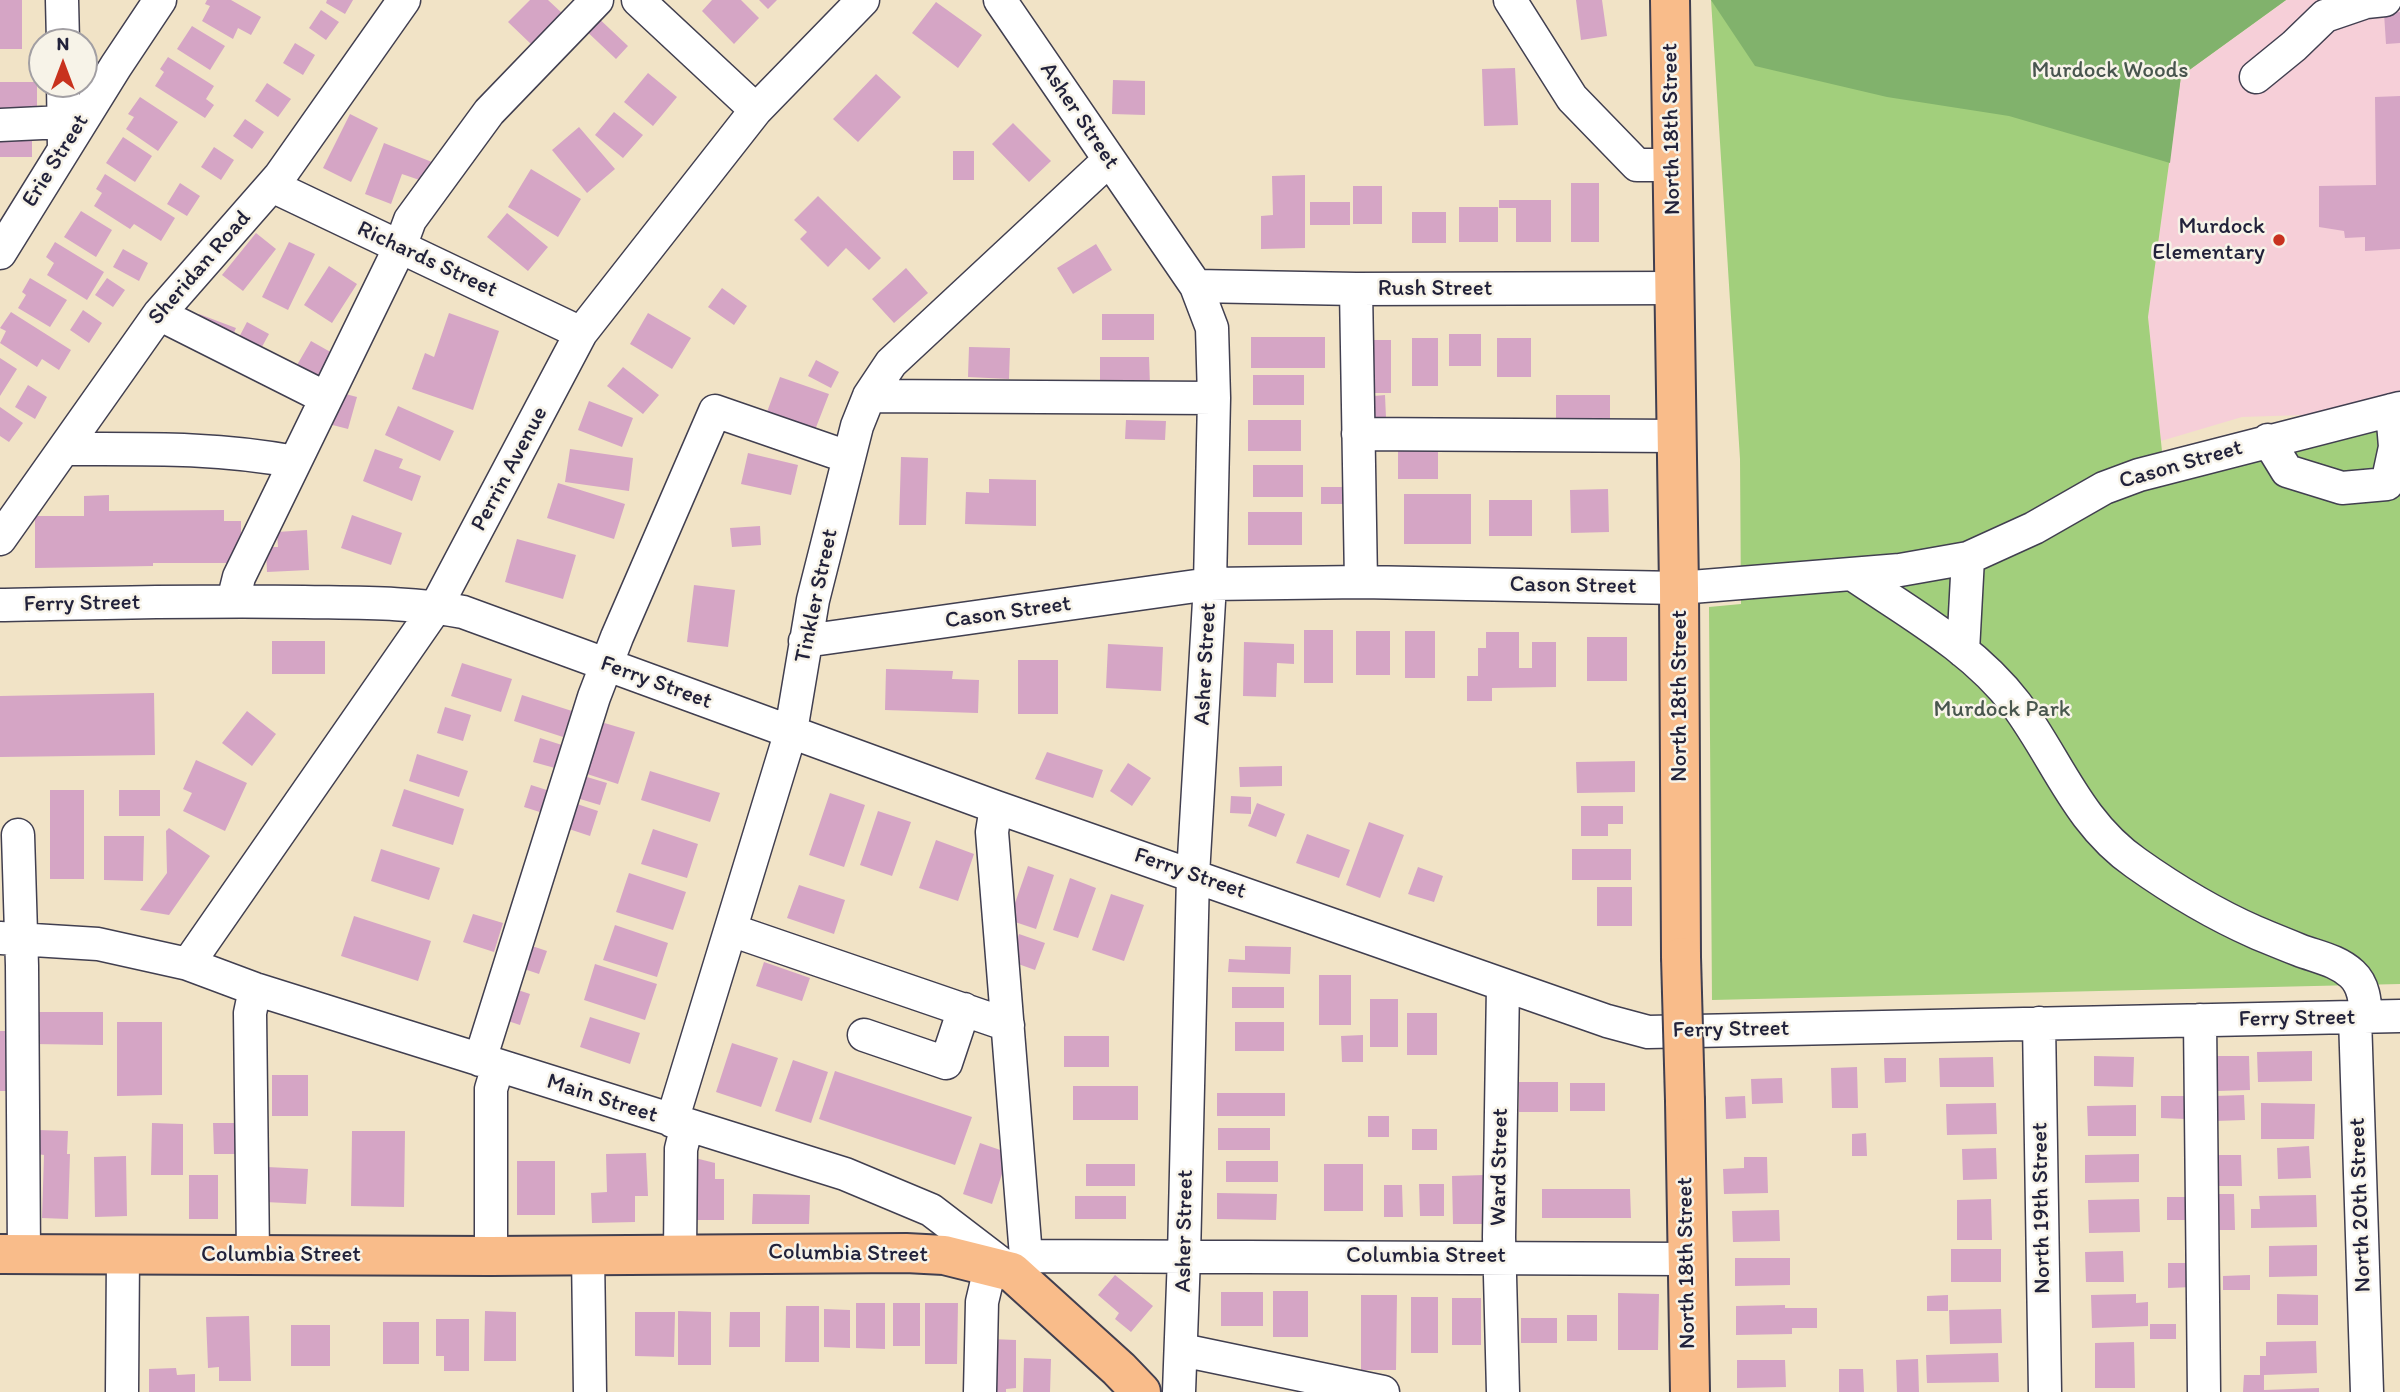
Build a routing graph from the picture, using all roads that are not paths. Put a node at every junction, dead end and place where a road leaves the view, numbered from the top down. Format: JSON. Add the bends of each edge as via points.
{"nodes":[{"id":1,"x":62,"y":0,"type":"edge"},
{"id":2,"x":160,"y":0,"type":"edge"},
{"id":3,"x":404,"y":0,"type":"edge"},
{"id":4,"x":597,"y":0,"type":"edge"},
{"id":5,"x":638,"y":0,"type":"edge"},
{"id":6,"x":863,"y":0,"type":"edge"},
{"id":7,"x":1000,"y":0,"type":"edge"},
{"id":8,"x":1510,"y":0,"type":"edge"},
{"id":9,"x":1670,"y":0,"type":"edge"},
{"id":10,"x":2385,"y":0,"type":"edge"},
{"id":11,"x":63,"y":28,"type":"edge"},
{"id":12,"x":2256,"y":77,"type":"dead end"},
{"id":13,"x":63,"y":98,"type":"edge"},
{"id":14,"x":756,"y":110,"type":"junction"},
{"id":15,"x":0,"y":125,"type":"edge"},
{"id":16,"x":64,"y":135,"type":"junction"},
{"id":17,"x":1109,"y":160,"type":"junction"},
{"id":18,"x":1672,"y":165,"type":"junction"},
{"id":19,"x":272,"y":186,"type":"junction"},
{"id":20,"x":400,"y":247,"type":"junction"},
{"id":21,"x":0,"y":253,"type":"edge"},
{"id":22,"x":1196,"y":286,"type":"junction"},
{"id":23,"x":1674,"y":288,"type":"junction"},
{"id":24,"x":1356,"y":289,"type":"junction"},
{"id":25,"x":159,"y":314,"type":"junction"},
{"id":26,"x":581,"y":333,"type":"junction"},
{"id":27,"x":869,"y":396,"type":"junction"},
{"id":28,"x":326,"y":398,"type":"junction"},
{"id":29,"x":1214,"y":398,"type":"junction"},
{"id":30,"x":2396,"y":409,"type":"edge"},
{"id":31,"x":1358,"y":434,"type":"junction"},
{"id":32,"x":1676,"y":436,"type":"junction"},
{"id":33,"x":2268,"y":440,"type":"junction"},
{"id":34,"x":64,"y":449,"type":"junction"},
{"id":35,"x":848,"y":457,"type":"junction"},
{"id":36,"x":295,"y":462,"type":"junction"},
{"id":37,"x":0,"y":539,"type":"edge"},
{"id":38,"x":1968,"y":558,"type":"junction"},
{"id":39,"x":1855,"y":576,"type":"junction"},
{"id":40,"x":1361,"y":582,"type":"junction"},
{"id":41,"x":1210,"y":584,"type":"junction"},
{"id":42,"x":1679,"y":588,"type":"junction"},
{"id":43,"x":233,"y":601,"type":"junction"},
{"id":44,"x":0,"y":605,"type":"edge"},
{"id":45,"x":436,"y":607,"type":"junction"},
{"id":46,"x":805,"y":641,"type":"junction"},
{"id":47,"x":1964,"y":651,"type":"junction"},
{"id":48,"x":606,"y":665,"type":"junction"},
{"id":49,"x":791,"y":731,"type":"junction"},
{"id":50,"x":996,"y":807,"type":"junction"},
{"id":51,"x":18,"y":835,"type":"dead end"},
{"id":52,"x":1193,"y":875,"type":"junction"},
{"id":53,"x":731,"y":930,"type":"junction"},
{"id":54,"x":11,"y":939,"type":"edge"},
{"id":55,"x":188,"y":964,"type":"junction"},
{"id":56,"x":1503,"y":985,"type":"junction"},
{"id":57,"x":255,"y":989,"type":"junction"},
{"id":58,"x":964,"y":1009,"type":"junction"},
{"id":59,"x":2400,"y":1016,"type":"edge"},
{"id":60,"x":2361,"y":1017,"type":"junction"},
{"id":61,"x":2200,"y":1020,"type":"junction"},
{"id":62,"x":2039,"y":1023,"type":"junction"},
{"id":63,"x":1008,"y":1025,"type":"junction"},
{"id":64,"x":864,"y":1035,"type":"dead end"},
{"id":65,"x":489,"y":1063,"type":"junction"},
{"id":66,"x":11,"y":1098,"type":"edge"},
{"id":67,"x":679,"y":1123,"type":"junction"},
{"id":68,"x":896,"y":1197,"type":"junction"},
{"id":69,"x":906,"y":1253,"type":"junction"},
{"id":70,"x":12,"y":1254,"type":"edge"},
{"id":71,"x":588,"y":1254,"type":"junction"},
{"id":72,"x":680,"y":1254,"type":"junction"},
{"id":73,"x":123,"y":1255,"type":"junction"},
{"id":74,"x":253,"y":1255,"type":"junction"},
{"id":75,"x":491,"y":1256,"type":"junction"},
{"id":76,"x":1185,"y":1256,"type":"junction"},
{"id":77,"x":1500,"y":1256,"type":"junction"},
{"id":78,"x":1686,"y":1259,"type":"junction"},
{"id":79,"x":1009,"y":1265,"type":"junction"},
{"id":80,"x":1182,"y":1350,"type":"junction"},
{"id":81,"x":122,"y":1392,"type":"edge"},
{"id":82,"x":590,"y":1392,"type":"edge"},
{"id":83,"x":980,"y":1392,"type":"edge"},
{"id":84,"x":1141,"y":1392,"type":"edge"},
{"id":85,"x":1179,"y":1392,"type":"edge"},
{"id":86,"x":1383,"y":1392,"type":"edge"},
{"id":87,"x":1503,"y":1392,"type":"edge"},
{"id":88,"x":1690,"y":1392,"type":"edge"},
{"id":89,"x":2045,"y":1392,"type":"edge"},
{"id":90,"x":2204,"y":1392,"type":"edge"},
{"id":91,"x":2367,"y":1392,"type":"edge"}],
"edges":[{"from":1,"to":11,"type":"street"},
{"from":2,"to":16,"type":"street","name":"Erie Street"},
{"from":3,"to":19,"type":"street","name":"Sheridan Road"},
{"from":4,"to":20,"type":"street","via":[[489,112],[411,220]]},
{"from":5,"to":14,"type":"street"},
{"from":6,"to":14,"type":"street","name":"Perrin Avenue"},
{"from":7,"to":17,"type":"street","name":"Asher Street"},
{"from":8,"to":18,"type":"street","via":[[1572,98],[1637,165]]},
{"from":9,"to":18,"type":"main road","name":"North 18th Street"},
{"from":10,"to":12,"type":"street","via":[[2325,16]]},
{"from":13,"to":16,"type":"street"},
{"from":14,"to":26,"type":"street","name":"Perrin Avenue"},
{"from":15,"to":16,"type":"street"},
{"from":16,"to":21,"type":"street","name":"Erie Street"},
{"from":17,"to":22,"type":"street","name":"Asher Street"},
{"from":17,"to":27,"type":"street","name":"Tinkler Street","via":[[891,363]]},
{"from":18,"to":23,"type":"main road","name":"North 18th Street"},
{"from":19,"to":20,"type":"street","name":"Richards Street"},
{"from":19,"to":25,"type":"street","name":"Sheridan Road"},
{"from":20,"to":26,"type":"street","name":"Richards Street"},
{"from":20,"to":28,"type":"street"},
{"from":22,"to":24,"type":"street","name":"Rush Street"},
{"from":22,"to":29,"type":"street","name":"Asher Street","via":[[1212,328]]},
{"from":23,"to":24,"type":"street","name":"Rush Street"},
{"from":23,"to":32,"type":"main road","name":"North 18th Street"},
{"from":24,"to":31,"type":"street"},
{"from":25,"to":28,"type":"street"},
{"from":25,"to":34,"type":"street","name":"Sheridan Road"},
{"from":26,"to":45,"type":"street","name":"Perrin Avenue"},
{"from":27,"to":29,"type":"street"},
{"from":27,"to":35,"type":"street","name":"Tinkler Street"},
{"from":28,"to":36,"type":"street"},
{"from":29,"to":41,"type":"street","name":"Asher Street"},
{"from":30,"to":33,"type":"street","name":"Cason Street"},
{"from":30,"to":33,"type":"street","via":[[2388,484],[2342,488],[2287,471]]},
{"from":31,"to":32,"type":"street"},
{"from":31,"to":40,"type":"street"},
{"from":32,"to":42,"type":"main road","name":"North 18th Street"},
{"from":33,"to":38,"type":"street","name":"Cason Street","via":[[2104,488],[2034,528]]},
{"from":34,"to":36,"type":"street","via":[[207,450]]},
{"from":34,"to":37,"type":"street","name":"Sheridan Road"},
{"from":35,"to":46,"type":"street","name":"Tinkler Street"},
{"from":35,"to":48,"type":"street","via":[[715,411]]},
{"from":36,"to":43,"type":"street","via":[[239,577]]},
{"from":38,"to":39,"type":"street","name":"Cason Street"},
{"from":38,"to":47,"type":"street"},
{"from":39,"to":42,"type":"street","name":"Cason Street"},
{"from":39,"to":47,"type":"street","name":"North 20th Street"},
{"from":40,"to":41,"type":"street","name":"Cason Street"},
{"from":40,"to":42,"type":"street","name":"Cason Street"},
{"from":41,"to":46,"type":"street","name":"Cason Street"},
{"from":41,"to":52,"type":"street","name":"Asher Street"},
{"from":42,"to":78,"type":"main road","name":"North 18th Street","bridge":true},
{"from":43,"to":44,"type":"street","name":"Ferry Street"},
{"from":43,"to":45,"type":"street","name":"Ferry Street"},
{"from":45,"to":48,"type":"street","name":"Ferry Street","via":[[463,612]]},
{"from":45,"to":55,"type":"street","name":"Perrin Avenue"},
{"from":46,"to":49,"type":"street","name":"Tinkler Street"},
{"from":47,"to":60,"type":"street","name":"North 20th Street","via":[[2016,704],[2092,824],[2113,846],[2215,914],[2339,963],[2358,981],[2364,995]]},
{"from":48,"to":49,"type":"street","name":"Ferry Street"},
{"from":48,"to":65,"type":"street"},
{"from":49,"to":50,"type":"street","name":"Ferry Street"},
{"from":49,"to":53,"type":"street","name":"Tinkler Street"},
{"from":50,"to":52,"type":"street","name":"Ferry Street"},
{"from":50,"to":63,"type":"street","via":[[992,832]]},
{"from":51,"to":54,"type":"street"},
{"from":52,"to":56,"type":"street","name":"Ferry Street"},
{"from":52,"to":76,"type":"street","name":"Asher Street"},
{"from":53,"to":58,"type":"street"},
{"from":53,"to":67,"type":"street","name":"Tinkler Street"},
{"from":54,"to":55,"type":"street","name":"Main Street","via":[[98,944]]},
{"from":54,"to":66,"type":"street"},
{"from":55,"to":57,"type":"street","name":"Main Street"},
{"from":56,"to":62,"type":"street","name":"Ferry Street","via":[[1648,1032]]},
{"from":56,"to":77,"type":"street","name":"Ward Street"},
{"from":57,"to":65,"type":"street","name":"Main Street"},
{"from":57,"to":74,"type":"street","via":[[250,1013]]},
{"from":58,"to":63,"type":"street"},
{"from":58,"to":64,"type":"street","via":[[946,1063]]},
{"from":59,"to":60,"type":"street","name":"Ferry Street"},
{"from":60,"to":61,"type":"street","name":"Ferry Street"},
{"from":60,"to":91,"type":"street","name":"North 20th Street"},
{"from":61,"to":62,"type":"street","name":"Ferry Street"},
{"from":61,"to":90,"type":"street"},
{"from":62,"to":89,"type":"street","name":"North 19th Street"},
{"from":63,"to":79,"type":"street"},
{"from":65,"to":67,"type":"street","name":"Main Street"},
{"from":65,"to":75,"type":"street"},
{"from":66,"to":70,"type":"street"},
{"from":67,"to":68,"type":"street","name":"Main Street","via":[[845,1174]]},
{"from":67,"to":72,"type":"street","name":"Tinkler Street"},
{"from":68,"to":69,"type":"street","via":[[909,1210],[914,1225]]},
{"from":68,"to":79,"type":"street","name":"Main Street","via":[[932,1210]]},
{"from":69,"to":72,"type":"main road","name":"Columbia Street"},
{"from":69,"to":79,"type":"main road","name":"Columbia Street"},
{"from":70,"to":73,"type":"main road","name":"Columbia Street"},
{"from":71,"to":72,"type":"main road","name":"Columbia Street"},
{"from":71,"to":75,"type":"main road","name":"Columbia Street"},
{"from":71,"to":82,"type":"street"},
{"from":73,"to":74,"type":"main road","name":"Columbia Street"},
{"from":73,"to":81,"type":"street"},
{"from":74,"to":75,"type":"main road","name":"Columbia Street"},
{"from":76,"to":77,"type":"street","name":"Columbia Street"},
{"from":76,"to":79,"type":"street","name":"Columbia Street"},
{"from":76,"to":80,"type":"street","name":"Asher Street"},
{"from":77,"to":78,"type":"street","name":"Columbia Street"},
{"from":77,"to":87,"type":"street","name":"Ward Street"},
{"from":78,"to":88,"type":"main road","name":"North 18th Street"},
{"from":79,"to":83,"type":"street","via":[[982,1302]]},
{"from":79,"to":84,"type":"main road","name":"Main Street"},
{"from":80,"to":85,"type":"street","name":"Asher Street"},
{"from":80,"to":86,"type":"street"}]}
